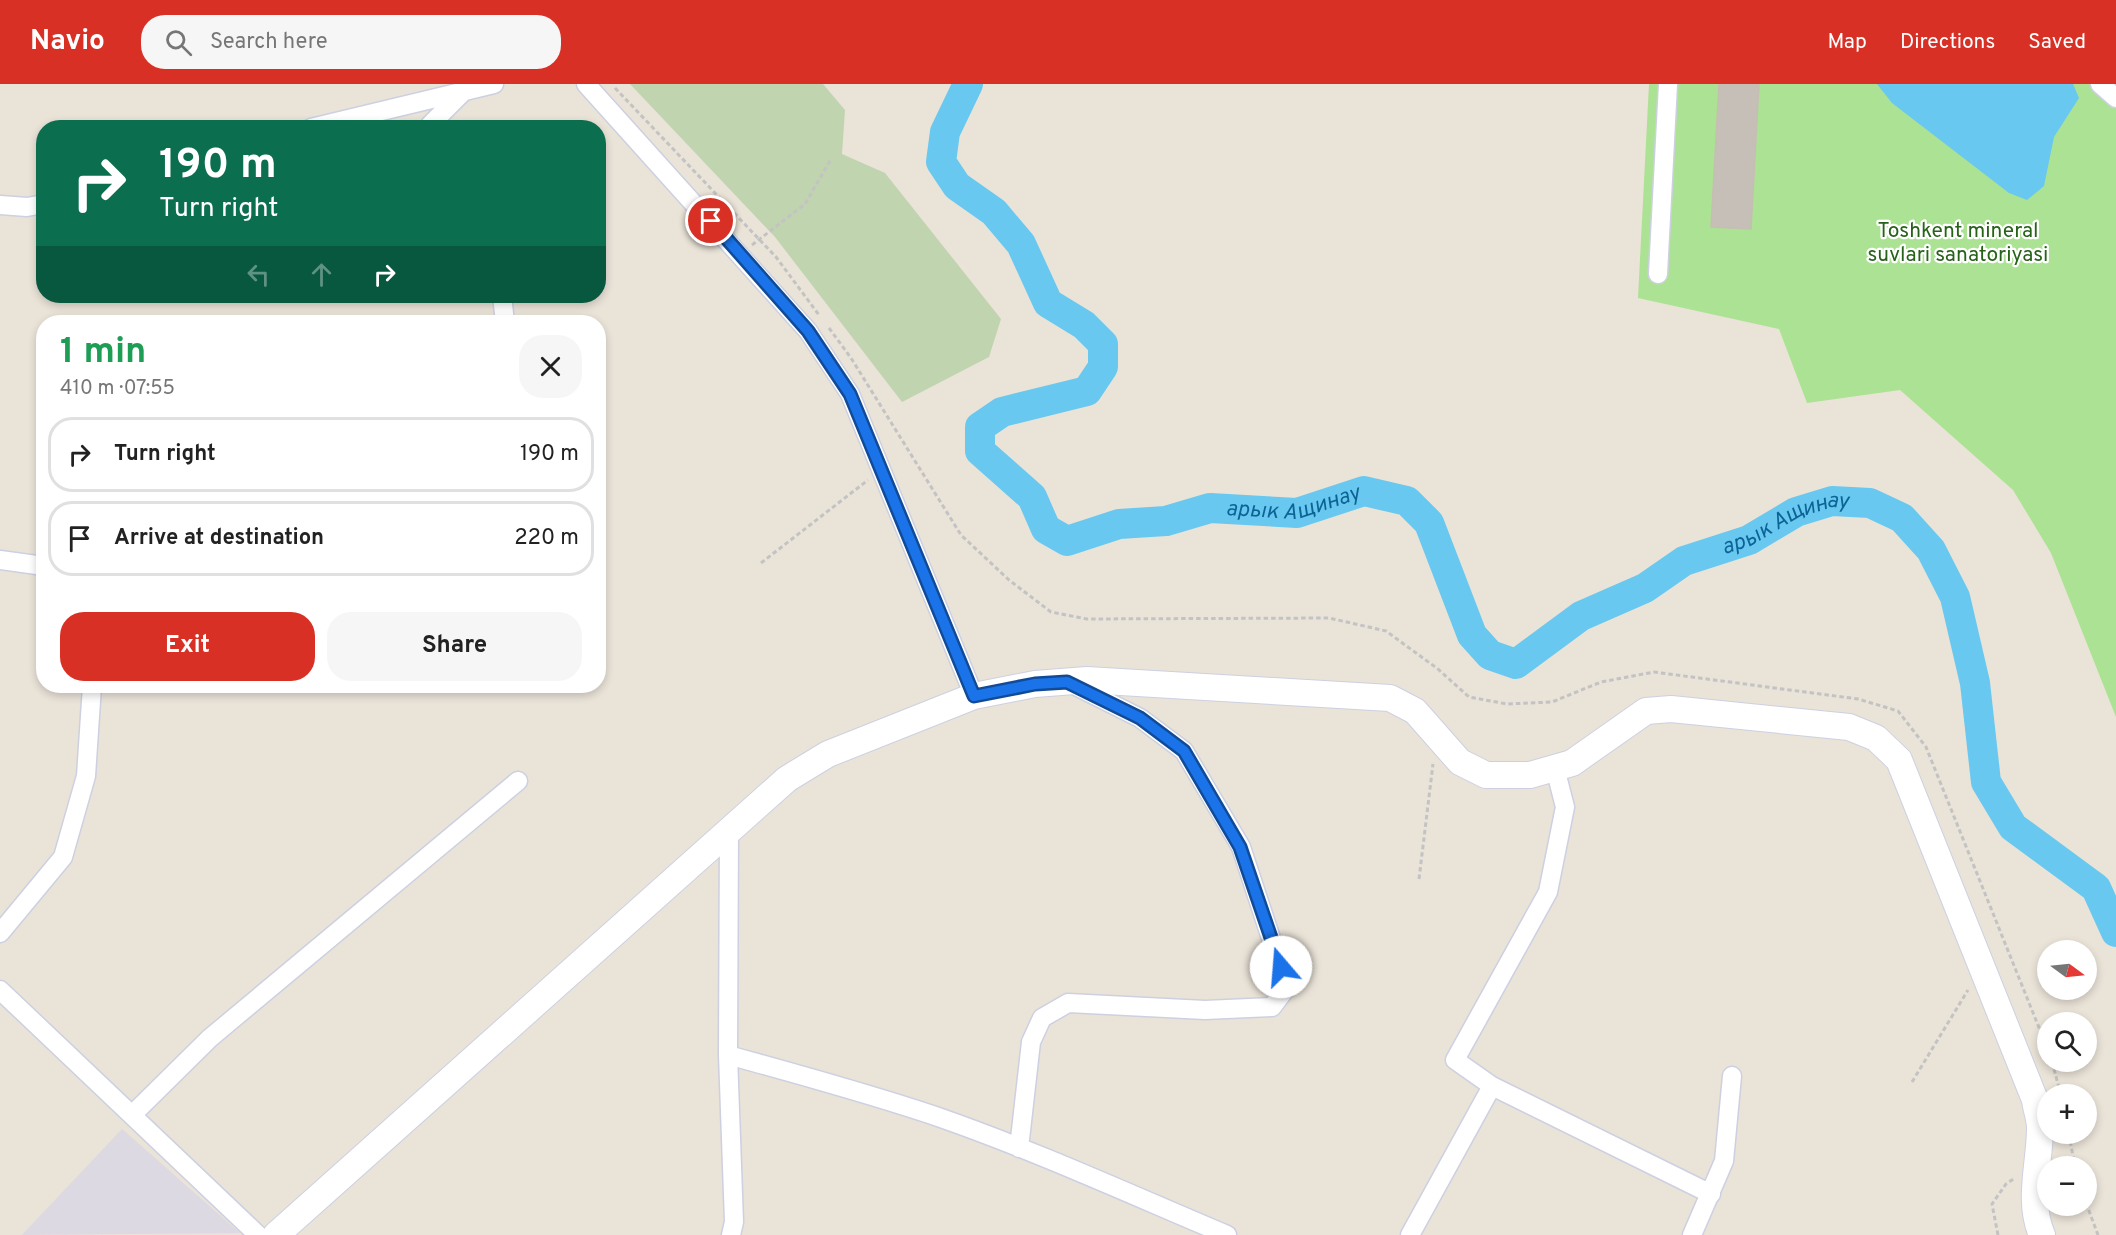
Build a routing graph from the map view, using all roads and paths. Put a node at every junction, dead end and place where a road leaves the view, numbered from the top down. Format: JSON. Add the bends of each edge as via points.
{"nodes":[{"id":1,"x":494,"y":84,"type":"edge"},
{"id":2,"x":586,"y":84,"type":"edge"},
{"id":3,"x":611,"y":84,"type":"edge"},
{"id":4,"x":1668,"y":84,"type":"edge"},
{"id":5,"x":2100,"y":84,"type":"edge"},
{"id":6,"x":465,"y":90,"type":"junction"},
{"id":7,"x":2116,"y":98,"type":"edge"},
{"id":8,"x":343,"y":120,"type":"edge"},
{"id":9,"x":435,"y":120,"type":"edge"},
{"id":10,"x":831,"y":159,"type":"dead end"},
{"id":11,"x":0,"y":205,"type":"edge"},
{"id":12,"x":36,"y":205,"type":"edge"},
{"id":13,"x":759,"y":240,"type":"junction"},
{"id":14,"x":742,"y":255,"type":"junction"},
{"id":15,"x":1658,"y":274,"type":"dead end"},
{"id":16,"x":882,"y":469,"type":"junction"},
{"id":17,"x":0,"y":560,"type":"edge"},
{"id":18,"x":761,"y":563,"type":"dead end"},
{"id":19,"x":36,"y":565,"type":"edge"},
{"id":20,"x":1067,"y":682,"type":"junction"},
{"id":21,"x":92,"y":693,"type":"edge"},
{"id":22,"x":974,"y":696,"type":"junction"},
{"id":23,"x":1437,"y":735,"type":"junction"},
{"id":24,"x":1555,"y":768,"type":"junction"},
{"id":25,"x":518,"y":781,"type":"dead end"},
{"id":26,"x":729,"y":830,"type":"junction"},
{"id":27,"x":1419,"y":879,"type":"dead end"},
{"id":28,"x":0,"y":933,"type":"edge"},
{"id":29,"x":1982,"y":968,"type":"junction"},
{"id":30,"x":0,"y":990,"type":"edge"},
{"id":31,"x":2037,"y":1023,"type":"edge"},
{"id":32,"x":728,"y":1055,"type":"junction"},
{"id":33,"x":1732,"y":1076,"type":"dead end"},
{"id":34,"x":1912,"y":1082,"type":"dead end"},
{"id":35,"x":1492,"y":1086,"type":"junction"},
{"id":36,"x":132,"y":1115,"type":"junction"},
{"id":37,"x":1019,"y":1148,"type":"junction"},
{"id":38,"x":2035,"y":1168,"type":"junction"},
{"id":39,"x":1711,"y":1194,"type":"junction"},
{"id":40,"x":2091,"y":1216,"type":"edge"},
{"id":41,"x":258,"y":1235,"type":"edge"},
{"id":42,"x":276,"y":1235,"type":"edge"},
{"id":43,"x":731,"y":1235,"type":"edge"},
{"id":44,"x":1227,"y":1235,"type":"edge"},
{"id":45,"x":1410,"y":1235,"type":"edge"},
{"id":46,"x":1692,"y":1235,"type":"edge"},
{"id":47,"x":1998,"y":1235,"type":"edge"},
{"id":48,"x":2042,"y":1235,"type":"edge"},
{"id":49,"x":2098,"y":1235,"type":"edge"}],
"edges":[{"from":1,"to":6,"type":"street"},
{"from":2,"to":14,"type":"street"},
{"from":3,"to":13,"type":"path"},
{"from":4,"to":15,"type":"street"},
{"from":5,"to":7,"type":"street"},
{"from":6,"to":8,"type":"street"},
{"from":6,"to":9,"type":"street"},
{"from":10,"to":13,"type":"path","via":[[805,204]]},
{"from":11,"to":12,"type":"street"},
{"from":13,"to":14,"type":"path"},
{"from":13,"to":31,"type":"path","via":[[851,358],[961,535],[1051,612],[1087,619],[1329,618],[1386,631],[1469,697],[1507,704],[1552,702],[1601,682],[1654,672],[1858,699],[1898,711],[1926,747]]},
{"from":14,"to":16,"type":"street","via":[[814,340],[850,394]]},
{"from":16,"to":18,"type":"path"},
{"from":16,"to":22,"type":"street"},
{"from":17,"to":19,"type":"street"},
{"from":20,"to":22,"type":"main road"},
{"from":20,"to":23,"type":"main road","via":[[1390,698],[1415,711]]},
{"from":20,"to":37,"type":"street","via":[[1140,718],[1184,751],[1240,847],[1287,987],[1272,1007],[1205,1010],[1068,1003],[1042,1018],[1031,1042]]},
{"from":21,"to":28,"type":"street","via":[[86,776],[63,857]]},
{"from":22,"to":26,"type":"main road","via":[[828,754],[787,779]]},
{"from":23,"to":24,"type":"main road","via":[[1460,762],[1486,775],[1530,774]]},
{"from":23,"to":27,"type":"path"},
{"from":24,"to":29,"type":"main road","via":[[1572,763],[1646,711],[1671,709],[1849,727],[1876,738],[1899,760]]},
{"from":24,"to":35,"type":"street","via":[[1565,807],[1548,892],[1455,1060]]},
{"from":25,"to":36,"type":"street","via":[[210,1038]]},
{"from":26,"to":32,"type":"street"},
{"from":26,"to":42,"type":"main road"},
{"from":29,"to":34,"type":"path"},
{"from":29,"to":38,"type":"main road","via":[[2035,1100],[2040,1127]]},
{"from":30,"to":36,"type":"street"},
{"from":32,"to":37,"type":"street","via":[[843,1086]]},
{"from":32,"to":43,"type":"street","via":[[734,1222]]},
{"from":33,"to":39,"type":"street","via":[[1724,1161]]},
{"from":35,"to":39,"type":"street"},
{"from":35,"to":45,"type":"street"},
{"from":36,"to":41,"type":"street"},
{"from":37,"to":44,"type":"street"},
{"from":38,"to":47,"type":"path","via":[[2006,1184],[1992,1204]]},
{"from":38,"to":48,"type":"main road","via":[[2035,1219]]},
{"from":39,"to":46,"type":"street"},
{"from":40,"to":49,"type":"path"}]}
